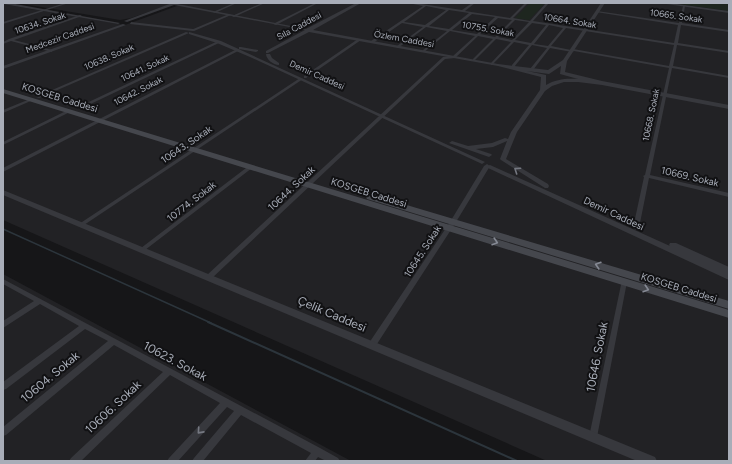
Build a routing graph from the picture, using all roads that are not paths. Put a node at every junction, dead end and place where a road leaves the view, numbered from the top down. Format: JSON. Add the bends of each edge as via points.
{"nodes":[{"id":1,"x":68,"y":3,"type":"edge"},
{"id":2,"x":180,"y":3,"type":"edge"},
{"id":3,"x":189,"y":3,"type":"edge"},
{"id":4,"x":236,"y":3,"type":"edge"},
{"id":5,"x":264,"y":3,"type":"edge"},
{"id":6,"x":317,"y":3,"type":"edge"},
{"id":7,"x":352,"y":3,"type":"edge"},
{"id":8,"x":359,"y":3,"type":"edge"},
{"id":9,"x":409,"y":3,"type":"edge"},
{"id":10,"x":443,"y":3,"type":"edge"},
{"id":11,"x":474,"y":3,"type":"edge"},
{"id":12,"x":527,"y":3,"type":"edge"},
{"id":13,"x":548,"y":3,"type":"edge"},
{"id":14,"x":602,"y":3,"type":"edge"},
{"id":15,"x":661,"y":3,"type":"edge"},
{"id":16,"x":6,"y":4,"type":"edge"},
{"id":17,"x":175,"y":4,"type":"edge"},
{"id":18,"x":425,"y":6,"type":"junction"},
{"id":19,"x":684,"y":6,"type":"junction"},
{"id":20,"x":437,"y":7,"type":"junction"},
{"id":21,"x":193,"y":8,"type":"junction"},
{"id":22,"x":449,"y":9,"type":"junction"},
{"id":23,"x":46,"y":10,"type":"junction"},
{"id":24,"x":463,"y":11,"type":"junction"},
{"id":25,"x":156,"y":12,"type":"junction"},
{"id":26,"x":214,"y":12,"type":"junction"},
{"id":27,"x":597,"y":12,"type":"junction"},
{"id":28,"x":729,"y":12,"type":"edge"},
{"id":29,"x":470,"y":13,"type":"junction"},
{"id":30,"x":81,"y":16,"type":"junction"},
{"id":31,"x":232,"y":16,"type":"junction"},
{"id":32,"x":497,"y":17,"type":"junction"},
{"id":33,"x":512,"y":19,"type":"junction"},
{"id":34,"x":131,"y":22,"type":"junction"},
{"id":35,"x":401,"y":22,"type":"junction"},
{"id":36,"x":531,"y":22,"type":"junction"},
{"id":37,"x":3,"y":23,"type":"edge"},
{"id":38,"x":124,"y":23,"type":"junction"},
{"id":39,"x":118,"y":24,"type":"junction"},
{"id":40,"x":275,"y":24,"type":"junction"},
{"id":41,"x":680,"y":24,"type":"junction"},
{"id":42,"x":548,"y":25,"type":"junction"},
{"id":43,"x":425,"y":26,"type":"junction"},
{"id":44,"x":565,"y":27,"type":"junction"},
{"id":45,"x":305,"y":30,"type":"junction"},
{"id":46,"x":449,"y":30,"type":"junction"},
{"id":47,"x":585,"y":30,"type":"junction"},
{"id":48,"x":729,"y":31,"type":"edge"},
{"id":49,"x":192,"y":32,"type":"junction"},
{"id":50,"x":477,"y":35,"type":"junction"},
{"id":51,"x":495,"y":38,"type":"junction"},
{"id":52,"x":3,"y":39,"type":"edge"},
{"id":53,"x":10,"y":40,"type":"junction"},
{"id":54,"x":359,"y":40,"type":"junction"},
{"id":55,"x":513,"y":41,"type":"junction"},
{"id":56,"x":219,"y":42,"type":"junction"},
{"id":57,"x":372,"y":42,"type":"junction"},
{"id":58,"x":3,"y":43,"type":"edge"},
{"id":59,"x":532,"y":44,"type":"junction"},
{"id":60,"x":675,"y":44,"type":"junction"},
{"id":61,"x":398,"y":46,"type":"junction"},
{"id":62,"x":549,"y":47,"type":"junction"},
{"id":63,"x":49,"y":50,"type":"junction"},
{"id":64,"x":238,"y":50,"type":"junction"},
{"id":65,"x":259,"y":50,"type":"junction"},
{"id":66,"x":572,"y":50,"type":"junction"},
{"id":67,"x":424,"y":51,"type":"junction"},
{"id":68,"x":729,"y":52,"type":"edge"},
{"id":69,"x":268,"y":53,"type":"junction"},
{"id":70,"x":251,"y":56,"type":"junction"},
{"id":71,"x":454,"y":57,"type":"junction"},
{"id":72,"x":474,"y":60,"type":"junction"},
{"id":73,"x":565,"y":61,"type":"junction"},
{"id":74,"x":492,"y":64,"type":"junction"},
{"id":75,"x":498,"y":65,"type":"junction"},
{"id":76,"x":513,"y":66,"type":"junction"},
{"id":77,"x":670,"y":66,"type":"junction"},
{"id":78,"x":3,"y":67,"type":"edge"},
{"id":79,"x":532,"y":69,"type":"junction"},
{"id":80,"x":549,"y":72,"type":"junction"},
{"id":81,"x":562,"y":74,"type":"junction"},
{"id":82,"x":544,"y":76,"type":"junction"},
{"id":83,"x":729,"y":76,"type":"edge"},
{"id":84,"x":303,"y":78,"type":"junction"},
{"id":85,"x":561,"y":80,"type":"junction"},
{"id":86,"x":602,"y":83,"type":"junction"},
{"id":87,"x":3,"y":87,"type":"edge"},
{"id":88,"x":543,"y":90,"type":"junction"},
{"id":89,"x":3,"y":91,"type":"edge"},
{"id":90,"x":663,"y":95,"type":"junction"},
{"id":91,"x":34,"y":98,"type":"junction"},
{"id":92,"x":729,"y":107,"type":"edge"},
{"id":93,"x":74,"y":110,"type":"junction"},
{"id":94,"x":3,"y":112,"type":"edge"},
{"id":95,"x":385,"y":115,"type":"junction"},
{"id":96,"x":102,"y":118,"type":"junction"},
{"id":97,"x":514,"y":132,"type":"junction"},
{"id":98,"x":505,"y":140,"type":"junction"},
{"id":99,"x":3,"y":144,"type":"edge"},
{"id":100,"x":459,"y":146,"type":"junction"},
{"id":101,"x":197,"y":147,"type":"junction"},
{"id":102,"x":491,"y":155,"type":"junction"},
{"id":103,"x":504,"y":160,"type":"junction"},
{"id":104,"x":486,"y":165,"type":"junction"},
{"id":105,"x":250,"y":167,"type":"junction"},
{"id":106,"x":3,"y":170,"type":"edge"},
{"id":107,"x":646,"y":176,"type":"junction"},
{"id":108,"x":311,"y":183,"type":"junction"},
{"id":109,"x":3,"y":192,"type":"edge"},
{"id":110,"x":729,"y":195,"type":"edge"},
{"id":111,"x":14,"y":197,"type":"junction"},
{"id":112,"x":3,"y":201,"type":"edge"},
{"id":113,"x":82,"y":224,"type":"junction"},
{"id":114,"x":451,"y":225,"type":"junction"},
{"id":115,"x":636,"y":228,"type":"junction"},
{"id":116,"x":143,"y":250,"type":"junction"},
{"id":117,"x":729,"y":270,"type":"edge"},
{"id":118,"x":729,"y":276,"type":"edge"},
{"id":119,"x":209,"y":277,"type":"junction"},
{"id":120,"x":3,"y":281,"type":"edge"},
{"id":121,"x":624,"y":282,"type":"junction"},
{"id":122,"x":39,"y":301,"type":"junction"},
{"id":123,"x":729,"y":305,"type":"edge"},
{"id":124,"x":729,"y":314,"type":"edge"},
{"id":125,"x":3,"y":326,"type":"edge"},
{"id":126,"x":85,"y":326,"type":"junction"},
{"id":127,"x":113,"y":341,"type":"junction"},
{"id":128,"x":372,"y":345,"type":"junction"},
{"id":129,"x":169,"y":371,"type":"junction"},
{"id":130,"x":3,"y":387,"type":"edge"},
{"id":131,"x":226,"y":402,"type":"junction"},
{"id":132,"x":240,"y":410,"type":"junction"},
{"id":133,"x":3,"y":432,"type":"edge"},
{"id":134,"x":593,"y":437,"type":"junction"},
{"id":135,"x":317,"y":451,"type":"junction"},
{"id":136,"x":74,"y":461,"type":"edge"},
{"id":137,"x":172,"y":461,"type":"edge"},
{"id":138,"x":197,"y":461,"type":"edge"},
{"id":139,"x":310,"y":461,"type":"edge"},
{"id":140,"x":335,"y":461,"type":"edge"},
{"id":141,"x":651,"y":461,"type":"edge"}],
"edges":[{"from":1,"to":23,"type":"street"},
{"from":2,"to":17,"type":"street","name":"Medcezir Caddesi"},
{"from":3,"to":21,"type":"street"},
{"from":4,"to":26,"type":"street"},
{"from":5,"to":31,"type":"street","name":"10638. Sokak"},
{"from":6,"to":40,"type":"street"},
{"from":7,"to":45,"type":"street"},
{"from":8,"to":45,"type":"street","name":"Sıla Caddesi"},
{"from":9,"to":18,"type":"street","name":"10664. Sokak"},
{"from":10,"to":20,"type":"street"},
{"from":11,"to":24,"type":"street"},
{"from":12,"to":33,"type":"street"},
{"from":13,"to":36,"type":"street"},
{"from":14,"to":27,"type":"street"},
{"from":15,"to":19,"type":"street"},
{"from":16,"to":23,"type":"street"},
{"from":17,"to":21,"type":"street","name":"Özlem Caddesi"},
{"from":17,"to":25,"type":"street","name":"Medcezir Caddesi"},
{"from":17,"to":38,"type":"street","name":"Medcezir Caddesi"},
{"from":18,"to":20,"type":"street","name":"10664. Sokak"},
{"from":18,"to":35,"type":"street"},
{"from":19,"to":28,"type":"street"},
{"from":19,"to":41,"type":"street","name":"10668. Sokak"},
{"from":20,"to":22,"type":"street","name":"10664. Sokak"},
{"from":21,"to":25,"type":"street"},
{"from":21,"to":26,"type":"street","name":"Özlem Caddesi"},
{"from":22,"to":24,"type":"street","name":"10664. Sokak"},
{"from":22,"to":43,"type":"street"},
{"from":23,"to":30,"type":"street"},
{"from":23,"to":37,"type":"street"},
{"from":23,"to":38,"type":"street"},
{"from":24,"to":29,"type":"street","name":"10664. Sokak"},
{"from":25,"to":34,"type":"street","name":"Medcezir Caddesi"},
{"from":26,"to":31,"type":"street","name":"Özlem Caddesi"},
{"from":27,"to":41,"type":"street","name":"10665. Sokak"},
{"from":27,"to":47,"type":"street"},
{"from":29,"to":32,"type":"street","name":"10664. Sokak"},
{"from":29,"to":46,"type":"street"},
{"from":30,"to":39,"type":"street"},
{"from":30,"to":53,"type":"street","name":"10634. Sokak"},
{"from":31,"to":40,"type":"street","name":"Özlem Caddesi"},
{"from":31,"to":49,"type":"street","name":"10638. Sokak"},
{"from":32,"to":33,"type":"street","name":"10664. Sokak"},
{"from":32,"to":50,"type":"street","name":"10644. Sokak"},
{"from":33,"to":36,"type":"street","name":"10664. Sokak"},
{"from":33,"to":51,"type":"street"},
{"from":34,"to":38,"type":"street","name":"Medcezir Caddesi"},
{"from":34,"to":49,"type":"street"},
{"from":35,"to":43,"type":"street","name":"10755. Sokak"},
{"from":35,"to":57,"type":"street"},
{"from":36,"to":42,"type":"street","name":"10664. Sokak"},
{"from":36,"to":55,"type":"street"},
{"from":38,"to":39,"type":"street","name":"Medcezir Caddesi"},
{"from":38,"to":49,"type":"street"},
{"from":38,"to":63,"type":"street","name":"Medcezir Caddesi"},
{"from":39,"to":63,"type":"street","name":"Medcezir Caddesi"},
{"from":40,"to":45,"type":"street","name":"Özlem Caddesi"},
{"from":41,"to":48,"type":"street","name":"10665. Sokak"},
{"from":41,"to":60,"type":"street","name":"10668. Sokak"},
{"from":42,"to":44,"type":"street","name":"10664. Sokak"},
{"from":42,"to":59,"type":"street"},
{"from":43,"to":46,"type":"street","name":"10755. Sokak"},
{"from":43,"to":61,"type":"street"},
{"from":44,"to":47,"type":"street","name":"10664. Sokak"},
{"from":44,"to":62,"type":"street"},
{"from":45,"to":54,"type":"street","name":"Özlem Caddesi"},
{"from":45,"to":65,"type":"street"},
{"from":45,"to":69,"type":"street","name":"Sıla Caddesi"},
{"from":46,"to":50,"type":"street","name":"10755. Sokak"},
{"from":46,"to":67,"type":"street"},
{"from":47,"to":60,"type":"street","name":"10664. Sokak"},
{"from":47,"to":66,"type":"street"},
{"from":49,"to":56,"type":"street","name":"Demir Caddesi"},
{"from":49,"to":65,"type":"street","via":[[243,49]]},
{"from":49,"to":91,"type":"street","name":"10638. Sokak"},
{"from":50,"to":51,"type":"street","name":"10755. Sokak"},
{"from":50,"to":71,"type":"street","name":"10644. Sokak"},
{"from":51,"to":55,"type":"street","name":"10755. Sokak"},
{"from":51,"to":72,"type":"street"},
{"from":52,"to":53,"type":"street"},
{"from":53,"to":58,"type":"street","name":"10634. Sokak"},
{"from":53,"to":63,"type":"street"},
{"from":54,"to":57,"type":"street","name":"Özlem Caddesi"},
{"from":54,"to":84,"type":"street","name":"10643. Sokak"},
{"from":55,"to":59,"type":"street","name":"10755. Sokak"},
{"from":55,"to":74,"type":"street"},
{"from":56,"to":64,"type":"street","name":"Demir Caddesi"},
{"from":56,"to":93,"type":"street","name":"10641. Sokak"},
{"from":57,"to":61,"type":"street","name":"Özlem Caddesi"},
{"from":59,"to":62,"type":"street","name":"10755. Sokak"},
{"from":59,"to":76,"type":"street"},
{"from":60,"to":68,"type":"street","name":"10664. Sokak"},
{"from":60,"to":77,"type":"street","name":"10668. Sokak"},
{"from":61,"to":67,"type":"street","name":"Özlem Caddesi"},
{"from":62,"to":66,"type":"street","name":"10755. Sokak"},
{"from":62,"to":79,"type":"street"},
{"from":63,"to":78,"type":"street","name":"Medcezir Caddesi"},
{"from":64,"to":70,"type":"street","name":"Demir Caddesi"},
{"from":64,"to":96,"type":"street","name":"10642. Sokak"},
{"from":65,"to":69,"type":"street"},
{"from":65,"to":70,"type":"street","via":[[250,53]]},
{"from":66,"to":73,"type":"street"},
{"from":66,"to":77,"type":"street","name":"10755. Sokak"},
{"from":67,"to":71,"type":"street","name":"Özlem Caddesi"},
{"from":69,"to":70,"type":"street","via":[[261,57]]},
{"from":69,"to":84,"type":"street","name":"Demir Caddesi","via":[[274,63]]},
{"from":70,"to":84,"type":"street","name":"Demir Caddesi"},
{"from":71,"to":72,"type":"street","name":"Özlem Caddesi"},
{"from":71,"to":95,"type":"street","name":"10644. Sokak","via":[[444,58]]},
{"from":72,"to":74,"type":"street","name":"Özlem Caddesi"},
{"from":73,"to":80,"type":"street"},
{"from":73,"to":81,"type":"street"},
{"from":74,"to":75,"type":"street","name":"Özlem Caddesi"},
{"from":75,"to":76,"type":"street","name":"Özlem Caddesi"},
{"from":75,"to":82,"type":"street","name":"Özlem Caddesi"},
{"from":76,"to":79,"type":"street","name":"Özlem Caddesi"},
{"from":77,"to":83,"type":"street","name":"10755. Sokak"},
{"from":77,"to":90,"type":"street","name":"10668. Sokak"},
{"from":79,"to":80,"type":"street","name":"Özlem Caddesi"},
{"from":80,"to":81,"type":"street","name":"Özlem Caddesi"},
{"from":80,"to":82,"type":"street","via":[[544,73]]},
{"from":81,"to":85,"type":"street","via":[[566,77]]},
{"from":81,"to":86,"type":"street"},
{"from":82,"to":85,"type":"street","name":"Özlem Caddesi","via":[[551,80]]},
{"from":82,"to":88,"type":"street"},
{"from":84,"to":95,"type":"street","name":"Demir Caddesi"},
{"from":84,"to":101,"type":"street","name":"10643. Sokak"},
{"from":85,"to":86,"type":"street"},
{"from":85,"to":88,"type":"street"},
{"from":86,"to":90,"type":"street"},
{"from":87,"to":91,"type":"main road","name":"KOSGEB Caddesi"},
{"from":88,"to":97,"type":"street"},
{"from":89,"to":91,"type":"main road","name":"KOSGEB Caddesi"},
{"from":90,"to":92,"type":"street"},
{"from":90,"to":107,"type":"street","name":"10668. Sokak"},
{"from":91,"to":93,"type":"main road","name":"KOSGEB Caddesi"},
{"from":91,"to":94,"type":"street","name":"10638. Sokak"},
{"from":93,"to":96,"type":"main road","name":"KOSGEB Caddesi"},
{"from":93,"to":99,"type":"street","name":"10641. Sokak"},
{"from":95,"to":100,"type":"street","name":"Demir Caddesi"},
{"from":95,"to":104,"type":"street","name":"Demir Caddesi"},
{"from":95,"to":108,"type":"street","name":"10644. Sokak"},
{"from":96,"to":101,"type":"main road","name":"KOSGEB Caddesi"},
{"from":96,"to":106,"type":"street","name":"10642. Sokak"},
{"from":97,"to":98,"type":"street"},
{"from":97,"to":103,"type":"street"},
{"from":98,"to":100,"type":"street","via":[[487,146]]},
{"from":98,"to":102,"type":"street"},
{"from":100,"to":102,"type":"street","name":"Demir Caddesi"},
{"from":101,"to":105,"type":"main road","name":"KOSGEB Caddesi"},
{"from":101,"to":108,"type":"main road","name":"KOSGEB Caddesi"},
{"from":101,"to":113,"type":"street","name":"10643. Sokak"},
{"from":102,"to":103,"type":"street","name":"Demir Caddesi"},
{"from":102,"to":104,"type":"street","via":[[482,158]]},
{"from":103,"to":104,"type":"street","via":[[501,166]]},
{"from":115,"to":103,"type":"street","name":"Demir Caddesi","one_way":true,"via":[[541,184]]},
{"from":104,"to":114,"type":"street","name":"10645. Sokak"},
{"from":104,"to":118,"type":"street","name":"Demir Caddesi"},
{"from":105,"to":108,"type":"main road","name":"KOSGEB Caddesi"},
{"from":105,"to":116,"type":"street","name":"10774. Sokak"},
{"from":107,"to":110,"type":"street","name":"10669. Sokak"},
{"from":107,"to":115,"type":"street","name":"10668. Sokak"},
{"from":108,"to":114,"type":"main road","name":"KOSGEB Caddesi"},
{"from":108,"to":119,"type":"street","name":"10644. Sokak"},
{"from":109,"to":111,"type":"street","name":"Çelik Caddesi"},
{"from":111,"to":112,"type":"street"},
{"from":111,"to":113,"type":"street","name":"Çelik Caddesi"},
{"from":113,"to":116,"type":"street","name":"Çelik Caddesi"},
{"from":114,"to":121,"type":"main road","name":"KOSGEB Caddesi","one_way":true},
{"from":123,"to":114,"type":"main road","name":"KOSGEB Caddesi","one_way":true},
{"from":114,"to":128,"type":"street","name":"10645. Sokak"},
{"from":115,"to":117,"type":"street","name":"Demir Caddesi"},
{"from":116,"to":119,"type":"street","name":"Çelik Caddesi"},
{"from":119,"to":128,"type":"street","name":"Çelik Caddesi"},
{"from":120,"to":122,"type":"street","name":"10623. Sokak"},
{"from":121,"to":124,"type":"main road","name":"KOSGEB Caddesi","one_way":true},
{"from":121,"to":134,"type":"street","name":"10646. Sokak"},
{"from":122,"to":125,"type":"street"},
{"from":122,"to":126,"type":"street","name":"10623. Sokak"},
{"from":126,"to":127,"type":"street","name":"10623. Sokak"},
{"from":126,"to":130,"type":"street","name":"10604. Sokak"},
{"from":127,"to":129,"type":"street","name":"10623. Sokak"},
{"from":127,"to":133,"type":"street","name":"10604. Sokak"},
{"from":128,"to":134,"type":"street","name":"Çelik Caddesi"},
{"from":129,"to":131,"type":"street","name":"10623. Sokak"},
{"from":129,"to":136,"type":"street","name":"10606. Sokak"},
{"from":131,"to":132,"type":"street","name":"10623. Sokak"},
{"from":131,"to":137,"type":"street","one_way":true},
{"from":132,"to":135,"type":"street","name":"10623. Sokak"},
{"from":132,"to":138,"type":"street"},
{"from":134,"to":141,"type":"street","name":"Çelik Caddesi"},
{"from":135,"to":139,"type":"street"},
{"from":135,"to":140,"type":"street","name":"10623. Sokak"}]}
